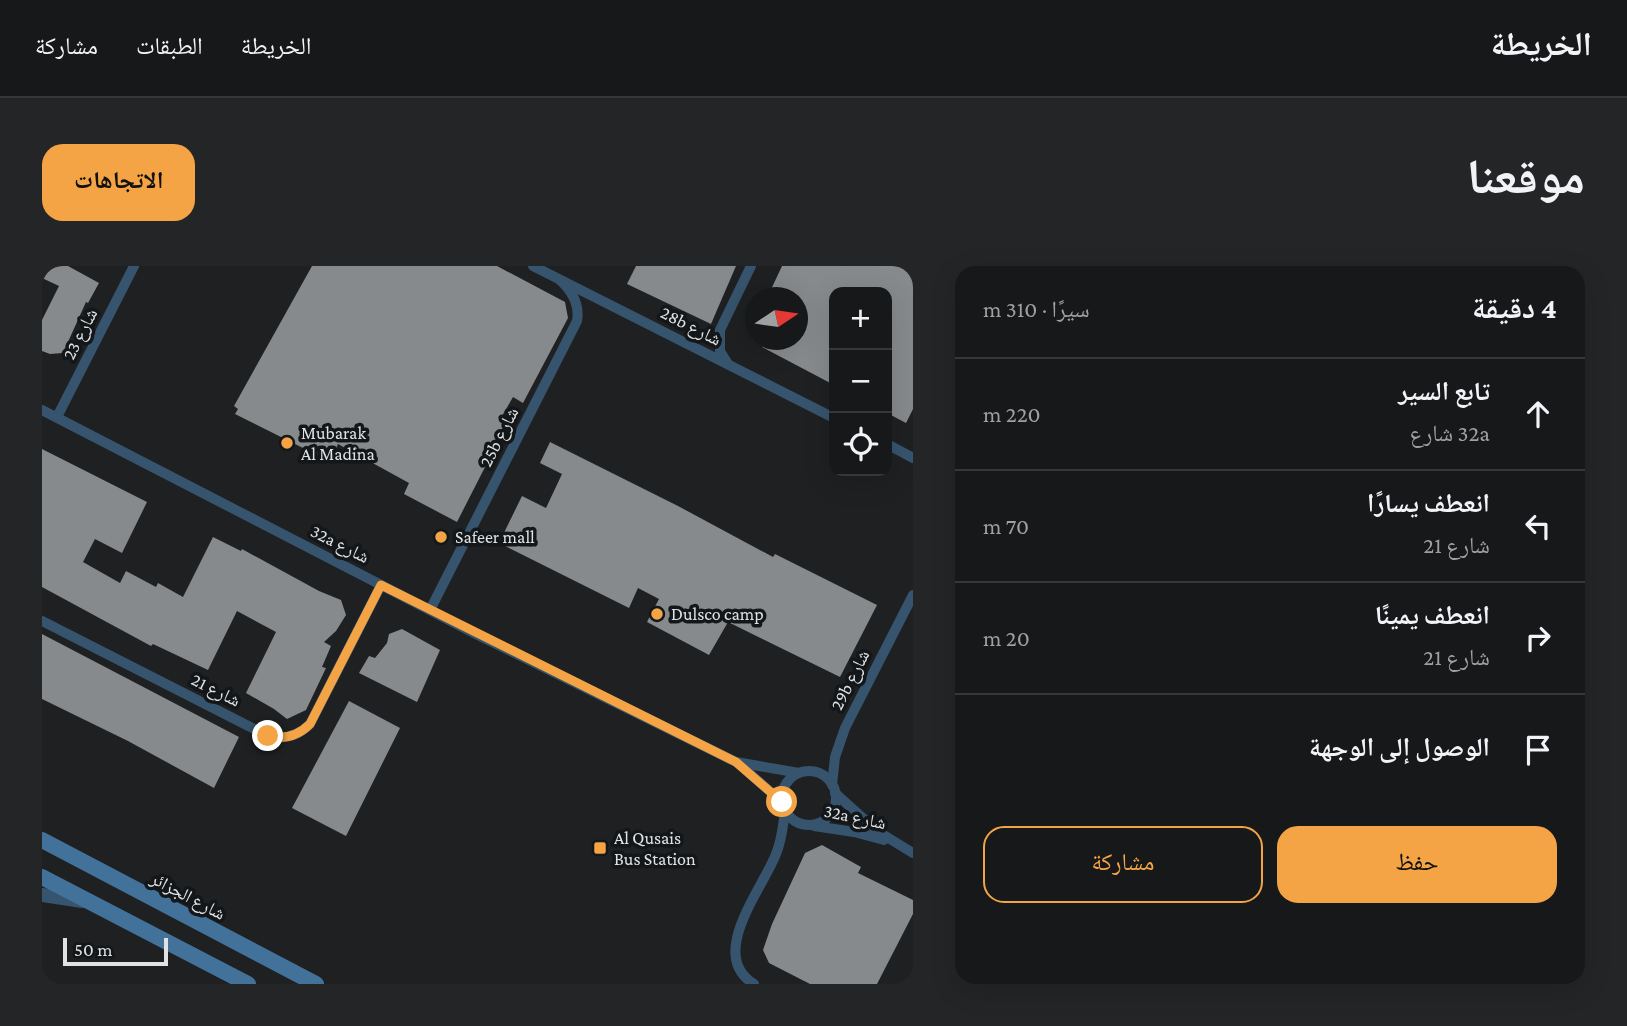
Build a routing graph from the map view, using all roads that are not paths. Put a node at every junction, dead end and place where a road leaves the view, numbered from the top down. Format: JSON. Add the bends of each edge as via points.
{"nodes":[{"id":1,"x":134,"y":266,"type":"edge"},
{"id":2,"x":533,"y":266,"type":"edge"},
{"id":3,"x":751,"y":266,"type":"edge"},
{"id":4,"x":560,"y":279,"type":"junction"},
{"id":5,"x":728,"y":364,"type":"junction"},
{"id":6,"x":42,"y":410,"type":"edge"},
{"id":7,"x":829,"y":415,"type":"edge"},
{"id":8,"x":57,"y":418,"type":"junction"},
{"id":9,"x":892,"y":447,"type":"edge"},
{"id":10,"x":913,"y":458,"type":"edge"},
{"id":11,"x":381,"y":585,"type":"junction"},
{"id":12,"x":913,"y":595,"type":"edge"},
{"id":13,"x":430,"y":610,"type":"junction"},
{"id":14,"x":42,"y":621,"type":"edge"},
{"id":15,"x":736,"y":762,"type":"junction"},
{"id":16,"x":799,"y":773,"type":"junction"},
{"id":17,"x":834,"y":789,"type":"junction"},
{"id":18,"x":783,"y":806,"type":"junction"},
{"id":19,"x":810,"y":825,"type":"junction"},
{"id":20,"x":42,"y":840,"type":"edge"},
{"id":21,"x":893,"y":843,"type":"junction"},
{"id":22,"x":913,"y":853,"type":"edge"},
{"id":23,"x":42,"y":877,"type":"edge"},
{"id":24,"x":42,"y":895,"type":"edge"},
{"id":25,"x":88,"y":901,"type":"junction"},
{"id":26,"x":248,"y":984,"type":"edge"},
{"id":27,"x":316,"y":984,"type":"edge"},
{"id":28,"x":754,"y":984,"type":"edge"}],
"edges":[{"from":1,"to":8,"type":"street","name":"شارع 23"},
{"from":2,"to":4,"type":"street","name":"28b شارع"},
{"from":3,"to":5,"type":"street","via":[[720,330],[720,351]]},
{"from":4,"to":5,"type":"street","name":"28b شارع"},
{"from":4,"to":13,"type":"street","name":"25b شارع","via":[[575,300],[577,321]]},
{"from":5,"to":7,"type":"street","name":"28b شارع"},
{"from":6,"to":8,"type":"street","name":"32a شارع"},
{"from":8,"to":11,"type":"street","name":"32a شارع"},
{"from":9,"to":10,"type":"street"},
{"from":11,"to":13,"type":"street","name":"32a شارع"},
{"from":11,"to":14,"type":"street","name":"شارع 21","via":[[310,724],[282,738],[268,736]]},
{"from":12,"to":17,"type":"street","name":"29b شارع","via":[[845,728],[835,757]]},
{"from":13,"to":15,"type":"street","name":"32a شارع"},
{"from":15,"to":16,"type":"street","name":"32a شارع"},
{"from":15,"to":18,"type":"street","name":"32a شارع"},
{"from":16,"to":17,"type":"street","via":[[815,772]]},
{"from":16,"to":18,"type":"street","via":[[783,788]]},
{"from":17,"to":19,"type":"street","via":[[830,815]]},
{"from":17,"to":21,"type":"street","name":"32a شارع"},
{"from":18,"to":19,"type":"street","via":[[795,822]]},
{"from":18,"to":28,"type":"street","via":[[776,854],[734,946],[736,965]]},
{"from":19,"to":21,"type":"street","name":"32a شارع"},
{"from":20,"to":27,"type":"main road","name":"شارع الجزائر"},
{"from":21,"to":22,"type":"street","name":"32a شارع"},
{"from":23,"to":25,"type":"main road"},
{"from":24,"to":25,"type":"street"},
{"from":25,"to":26,"type":"main road"}]}
